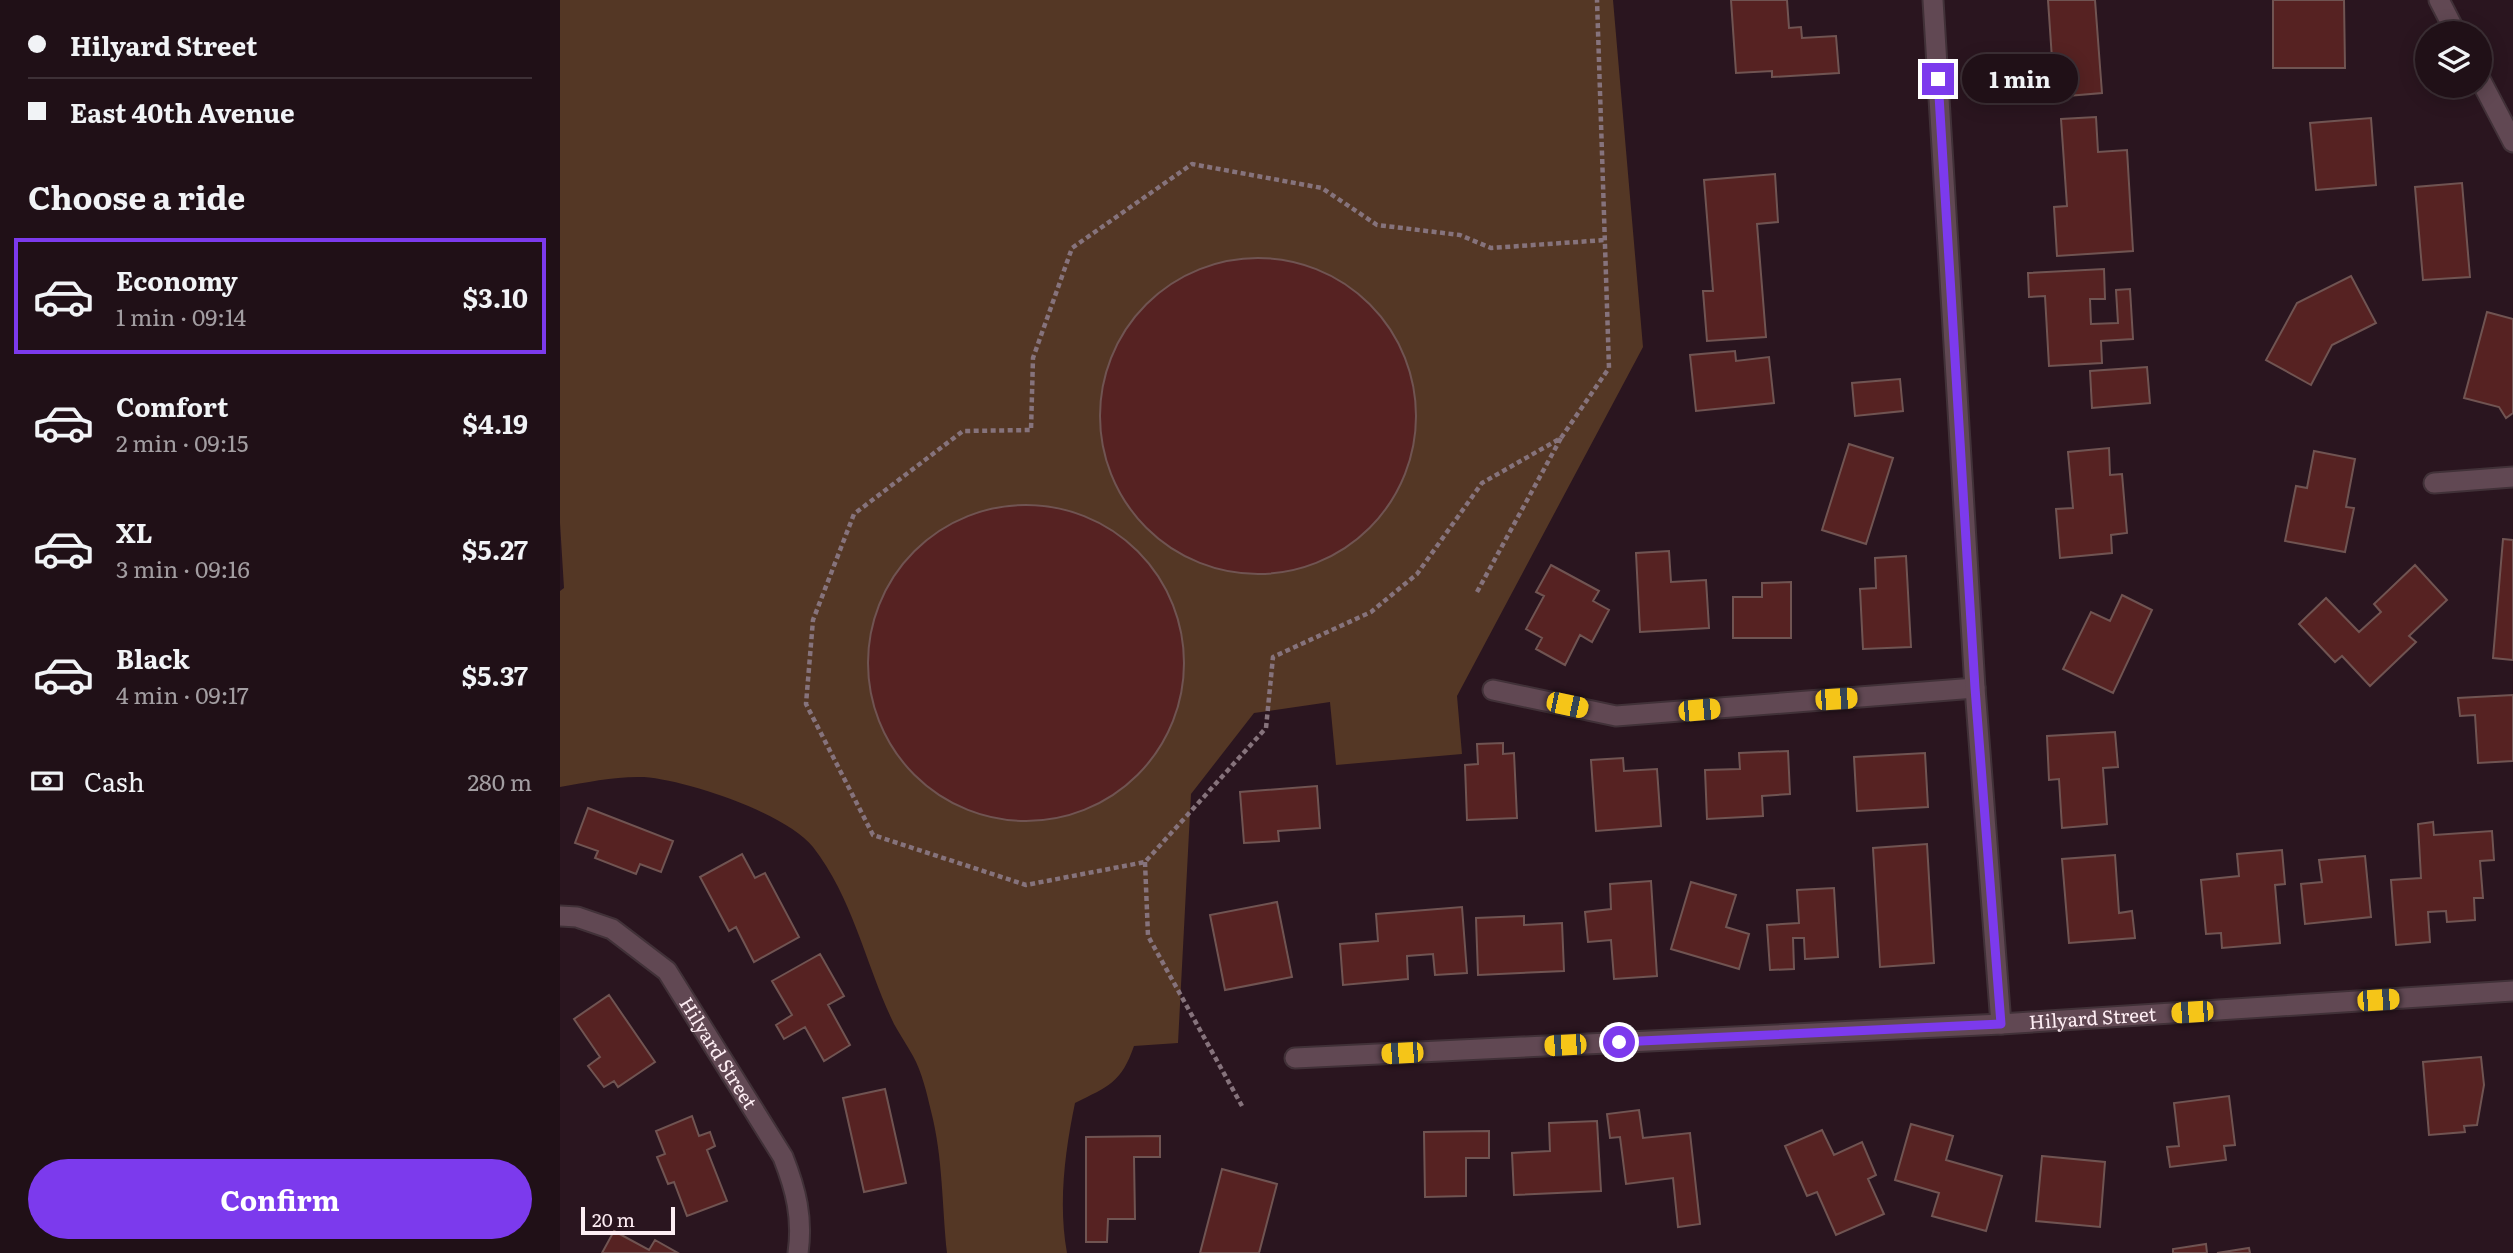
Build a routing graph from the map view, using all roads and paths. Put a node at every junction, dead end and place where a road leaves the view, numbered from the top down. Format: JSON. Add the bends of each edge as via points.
{"nodes":[{"id":1,"x":1597,"y":0,"type":"edge"},
{"id":2,"x":1933,"y":0,"type":"edge"},
{"id":3,"x":2439,"y":0,"type":"edge"},
{"id":4,"x":2450,"y":21,"type":"edge"},
{"id":5,"x":2490,"y":98,"type":"edge"},
{"id":6,"x":2513,"y":142,"type":"edge"},
{"id":7,"x":1605,"y":240,"type":"junction"},
{"id":8,"x":1561,"y":438,"type":"junction"},
{"id":9,"x":2513,"y":477,"type":"edge"},
{"id":10,"x":2434,"y":483,"type":"dead end"},
{"id":11,"x":1477,"y":592,"type":"dead end"},
{"id":12,"x":1975,"y":688,"type":"junction"},
{"id":13,"x":1493,"y":690,"type":"dead end"},
{"id":14,"x":1146,"y":862,"type":"junction"},
{"id":15,"x":560,"y":916,"type":"edge"},
{"id":16,"x":2513,"y":991,"type":"edge"},
{"id":17,"x":2001,"y":1024,"type":"junction"},
{"id":18,"x":1295,"y":1058,"type":"dead end"},
{"id":19,"x":1242,"y":1106,"type":"dead end"},
{"id":20,"x":798,"y":1253,"type":"edge"}],
"edges":[{"from":1,"to":7,"type":"path"},
{"from":2,"to":12,"type":"street"},
{"from":3,"to":4,"type":"street"},
{"from":5,"to":6,"type":"street"},
{"from":7,"to":8,"type":"path","via":[[1609,368]]},
{"from":7,"to":14,"type":"path","via":[[1491,248],[1460,234],[1377,225],[1322,188],[1192,164],[1072,248],[1033,358],[1031,429],[962,431],[854,514],[813,620],[806,704],[873,835],[1026,885]]},
{"from":8,"to":11,"type":"path"},
{"from":8,"to":14,"type":"path","via":[[1482,484],[1417,574],[1371,612],[1273,657],[1266,728]]},
{"from":9,"to":10,"type":"street"},
{"from":12,"to":13,"type":"street","via":[[1616,716]]},
{"from":12,"to":17,"type":"street"},
{"from":14,"to":19,"type":"path","via":[[1148,936]]},
{"from":15,"to":20,"type":"street","name":"Hilyard Street","via":[[612,929],[667,971],[783,1157],[797,1190],[802,1229]]},
{"from":16,"to":17,"type":"street","name":"Hilyard Street"},
{"from":17,"to":18,"type":"street","name":"Hilyard Street"}]}
